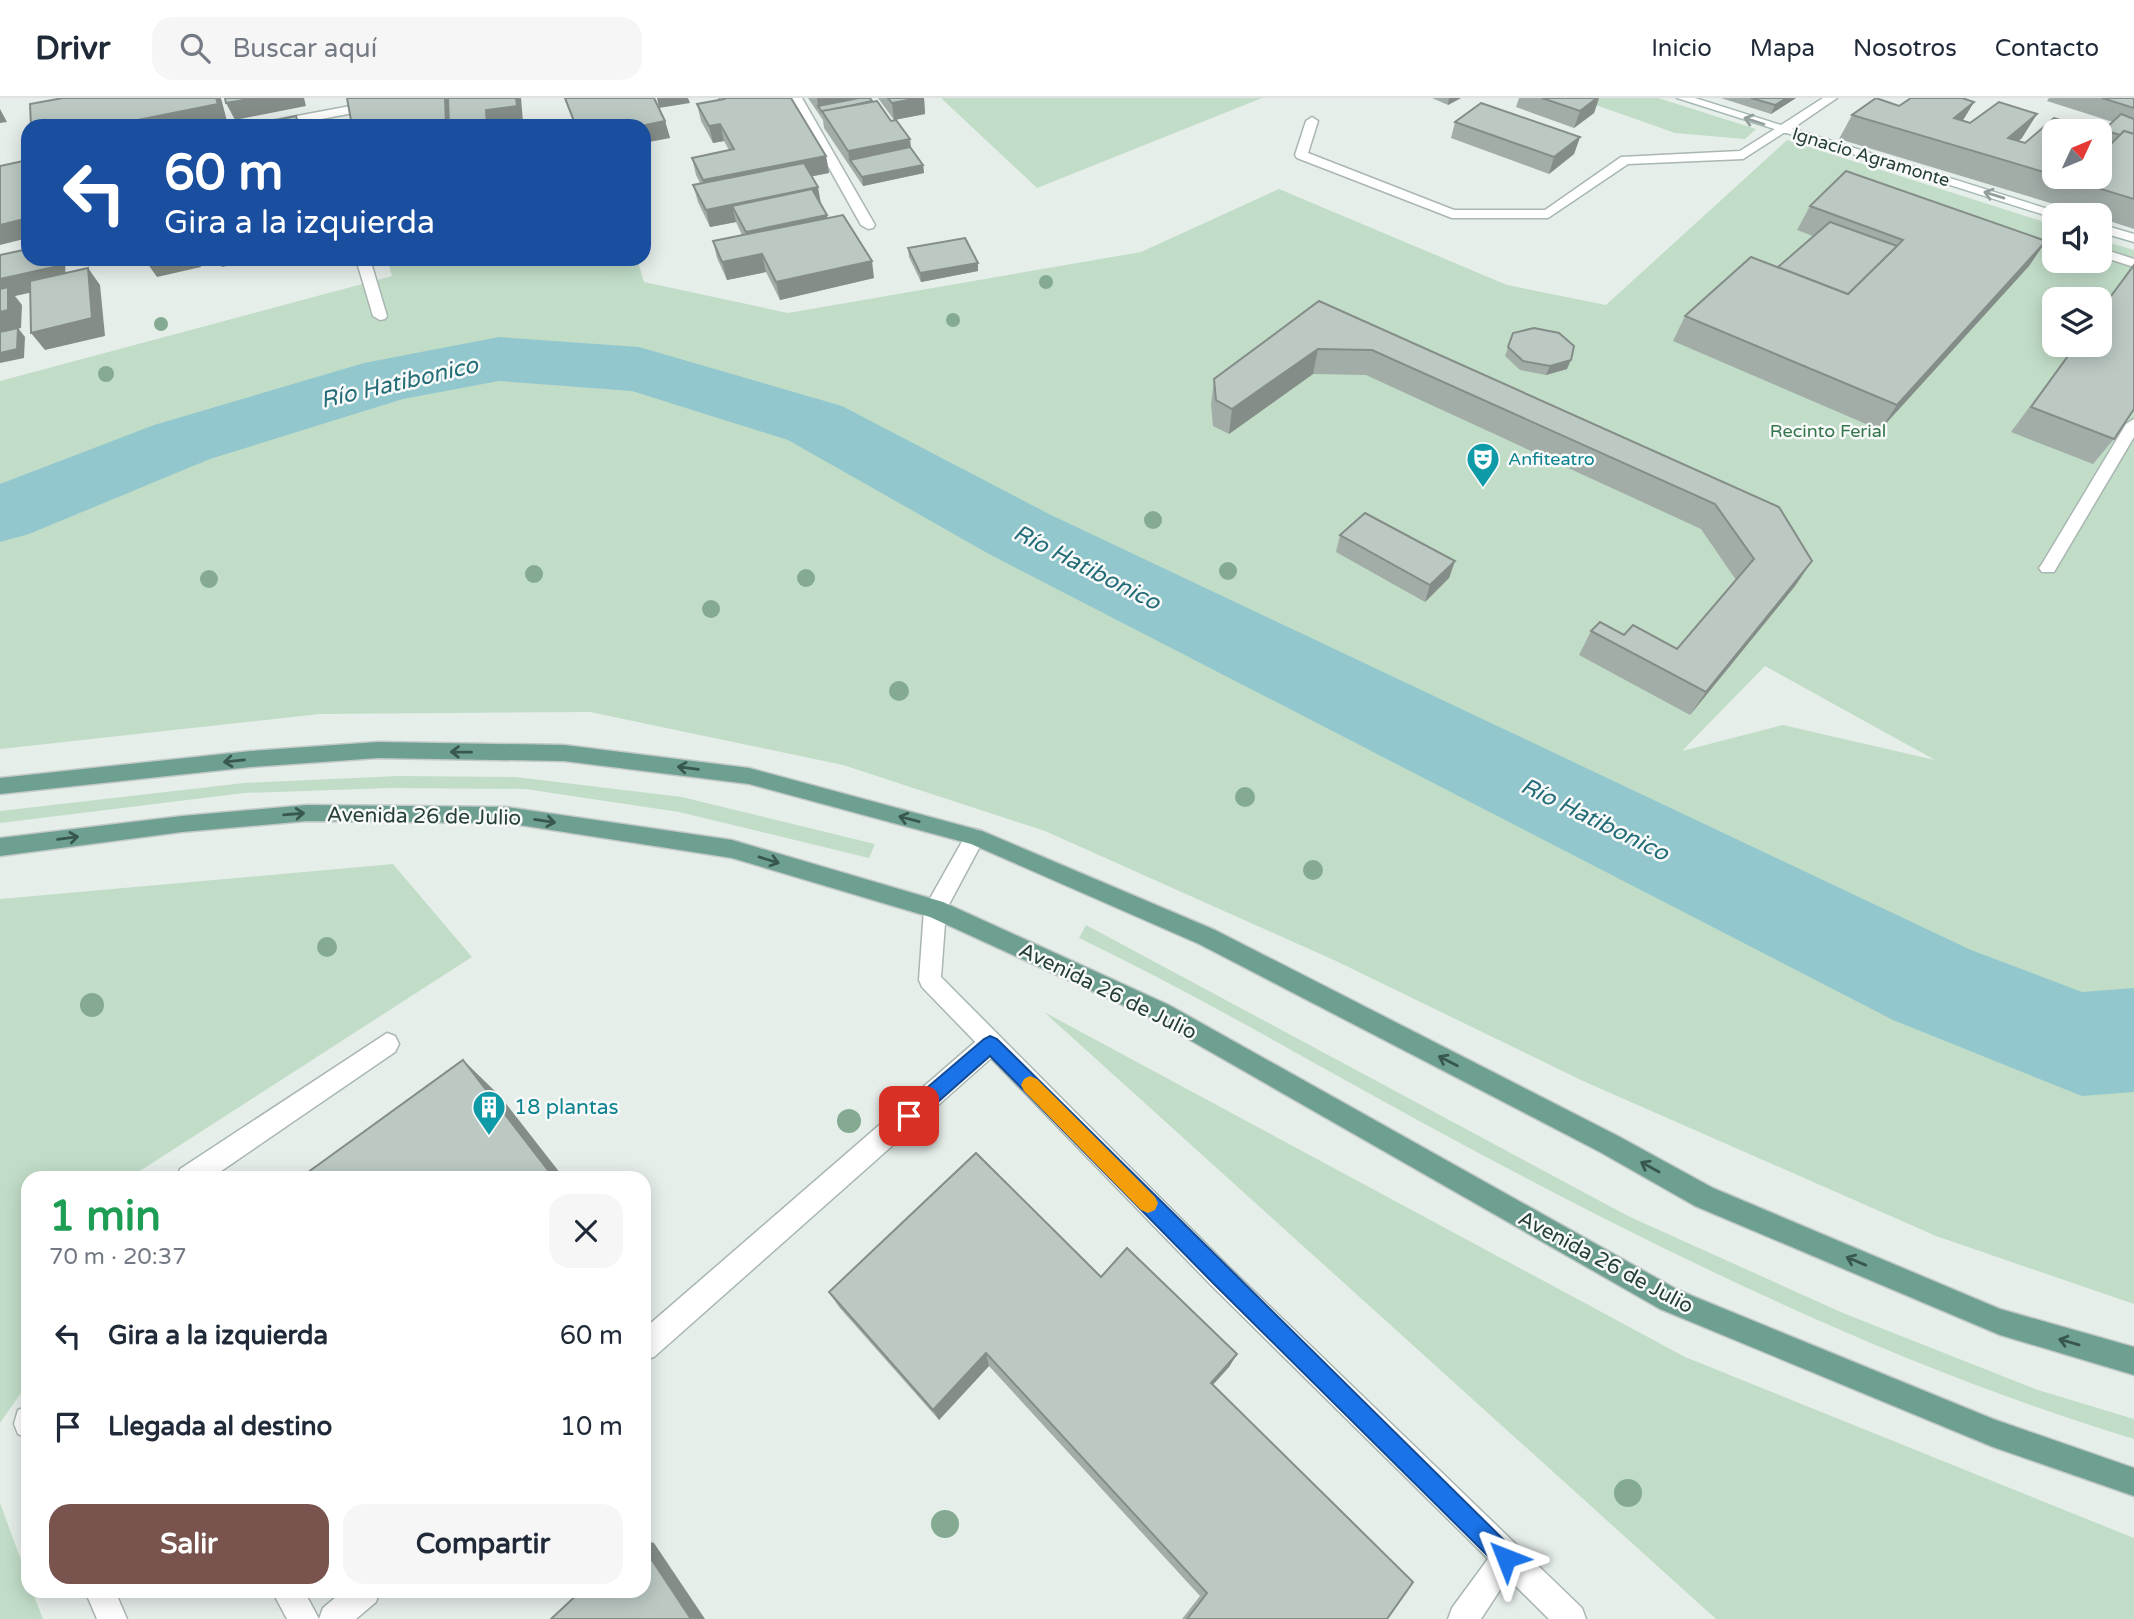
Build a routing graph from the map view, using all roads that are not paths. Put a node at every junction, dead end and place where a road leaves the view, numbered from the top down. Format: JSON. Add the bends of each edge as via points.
{"nodes":[{"id":1,"x":318,"y":98,"type":"edge"},
{"id":2,"x":412,"y":98,"type":"edge"},
{"id":3,"x":796,"y":98,"type":"edge"},
{"id":4,"x":1683,"y":98,"type":"edge"},
{"id":5,"x":1831,"y":98,"type":"edge"},
{"id":6,"x":324,"y":119,"type":"edge"},
{"id":7,"x":328,"y":119,"type":"edge"},
{"id":8,"x":1312,"y":121,"type":"dead end"},
{"id":9,"x":1782,"y":130,"type":"junction"},
{"id":10,"x":2042,"y":209,"type":"edge"},
{"id":11,"x":869,"y":225,"type":"dead end"},
{"id":12,"x":2112,"y":232,"type":"edge"},
{"id":13,"x":2134,"y":238,"type":"edge"},
{"id":14,"x":2112,"y":256,"type":"edge"},
{"id":15,"x":2134,"y":263,"type":"edge"},
{"id":16,"x":365,"y":266,"type":"edge"},
{"id":17,"x":380,"y":316,"type":"dead end"},
{"id":18,"x":2134,"y":424,"type":"edge"},
{"id":19,"x":2048,"y":568,"type":"dead end"},
{"id":20,"x":0,"y":786,"type":"edge"},
{"id":21,"x":975,"y":837,"type":"junction"},
{"id":22,"x":0,"y":847,"type":"edge"},
{"id":23,"x":935,"y":909,"type":"junction"},
{"id":24,"x":387,"y":1044,"type":"dead end"},
{"id":25,"x":990,"y":1044,"type":"junction"},
{"id":26,"x":198,"y":1171,"type":"edge"},
{"id":27,"x":651,"y":1341,"type":"edge"},
{"id":28,"x":2134,"y":1361,"type":"edge"},
{"id":29,"x":2134,"y":1482,"type":"edge"},
{"id":30,"x":1506,"y":1558,"type":"junction"},
{"id":31,"x":103,"y":1598,"type":"edge"},
{"id":32,"x":292,"y":1598,"type":"edge"},
{"id":33,"x":357,"y":1598,"type":"edge"},
{"id":34,"x":113,"y":1619,"type":"edge"},
{"id":35,"x":304,"y":1619,"type":"edge"},
{"id":36,"x":334,"y":1619,"type":"edge"},
{"id":37,"x":1464,"y":1619,"type":"edge"},
{"id":38,"x":1570,"y":1619,"type":"edge"}],
"edges":[{"from":1,"to":6,"type":"street"},
{"from":2,"to":7,"type":"street"},
{"from":3,"to":11,"type":"street"},
{"from":9,"to":4,"type":"street","name":"Ignacio Agramonte","one_way":true},
{"from":5,"to":9,"type":"street"},
{"from":8,"to":9,"type":"street","via":[[1301,155],[1452,214],[1548,214],[1625,160],[1743,155]]},
{"from":10,"to":9,"type":"street","name":"Ignacio Agramonte","one_way":true},
{"from":12,"to":13,"type":"street"},
{"from":14,"to":15,"type":"street"},
{"from":16,"to":17,"type":"street"},
{"from":18,"to":19,"type":"street"},
{"from":21,"to":20,"type":"main road","one_way":true,"via":[[749,776],[565,754],[378,750]]},
{"from":21,"to":23,"type":"street"},
{"from":28,"to":21,"type":"main road","one_way":true,"via":[[2000,1322],[1704,1197],[1230,948]]},
{"from":22,"to":23,"type":"main road","name":"Avenida 26 de Julio","one_way":true,"via":[[307,813],[506,815],[732,849]]},
{"from":23,"to":25,"type":"street","via":[[930,979]]},
{"from":23,"to":29,"type":"main road","name":"Avenida 26 de Julio","via":[[1161,1012],[1668,1300],[1993,1433]]},
{"from":24,"to":26,"type":"street"},
{"from":25,"to":27,"type":"street"},
{"from":25,"to":30,"type":"street"},
{"from":30,"to":37,"type":"street"},
{"from":30,"to":38,"type":"street"},
{"from":31,"to":34,"type":"street"},
{"from":32,"to":35,"type":"street"},
{"from":33,"to":36,"type":"street"}]}
